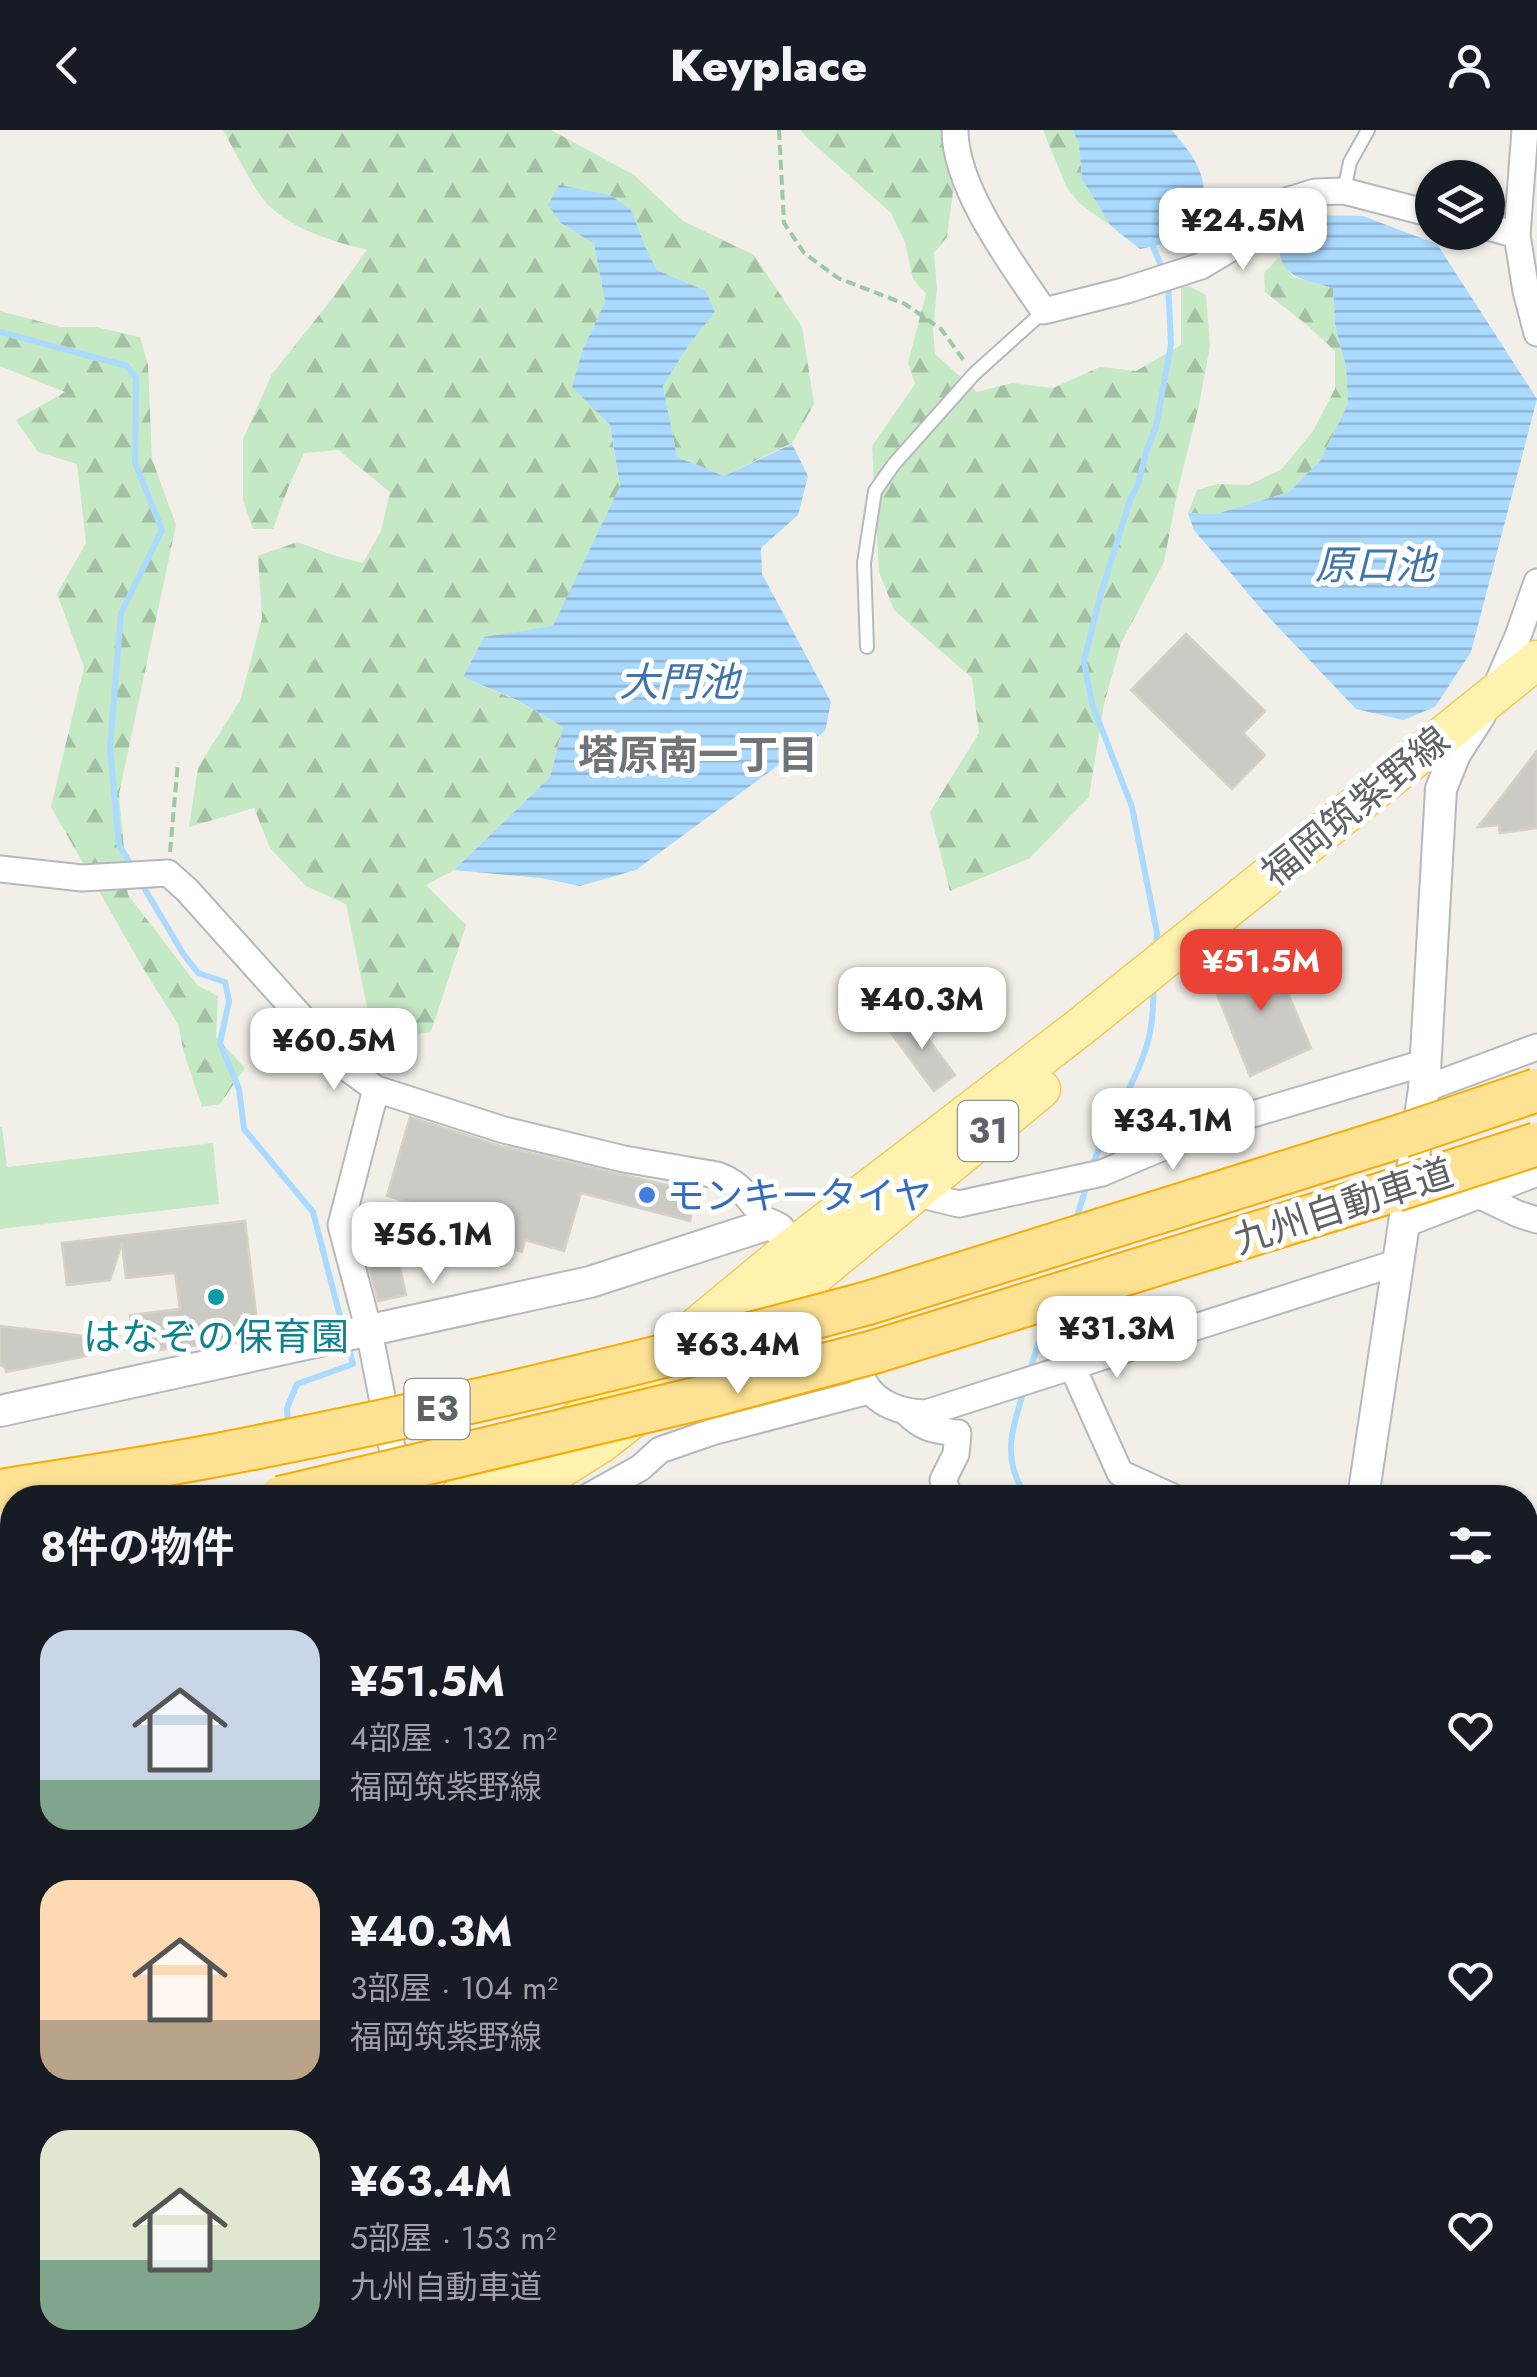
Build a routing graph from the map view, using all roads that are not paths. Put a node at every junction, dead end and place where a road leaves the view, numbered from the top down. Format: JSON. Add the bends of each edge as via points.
{"nodes":[{"id":1,"x":956,"y":130,"type":"edge"},
{"id":2,"x":1368,"y":130,"type":"edge"},
{"id":3,"x":1525,"y":130,"type":"edge"},
{"id":4,"x":1344,"y":191,"type":"junction"},
{"id":5,"x":1415,"y":210,"type":"edge"},
{"id":6,"x":1505,"y":232,"type":"edge"},
{"id":7,"x":1516,"y":235,"type":"junction"},
{"id":8,"x":1044,"y":311,"type":"junction"},
{"id":9,"x":1537,"y":333,"type":"edge"},
{"id":10,"x":1537,"y":582,"type":"edge"},
{"id":11,"x":867,"y":647,"type":"dead end"},
{"id":12,"x":1537,"y":660,"type":"edge"},
{"id":13,"x":1537,"y":690,"type":"edge"},
{"id":14,"x":1492,"y":695,"type":"junction"},
{"id":15,"x":1455,"y":754,"type":"junction"},
{"id":16,"x":0,"y":869,"type":"edge"},
{"id":17,"x":1537,"y":1047,"type":"edge"},
{"id":18,"x":1426,"y":1076,"type":"junction"},
{"id":19,"x":376,"y":1090,"type":"junction"},
{"id":20,"x":1537,"y":1090,"type":"edge"},
{"id":21,"x":1537,"y":1144,"type":"edge"},
{"id":22,"x":1537,"y":1173,"type":"edge"},
{"id":23,"x":913,"y":1192,"type":"junction"},
{"id":24,"x":1478,"y":1195,"type":"junction"},
{"id":25,"x":753,"y":1204,"type":"dead end"},
{"id":26,"x":1400,"y":1207,"type":"junction"},
{"id":27,"x":1537,"y":1220,"type":"edge"},
{"id":28,"x":803,"y":1262,"type":"junction"},
{"id":29,"x":1399,"y":1262,"type":"junction"},
{"id":30,"x":369,"y":1331,"type":"junction"},
{"id":31,"x":1072,"y":1366,"type":"junction"},
{"id":32,"x":870,"y":1375,"type":"junction"},
{"id":33,"x":0,"y":1410,"type":"edge"},
{"id":34,"x":907,"y":1412,"type":"junction"},
{"id":35,"x":640,"y":1468,"type":"junction"},
{"id":36,"x":36,"y":1485,"type":"edge"},
{"id":37,"x":335,"y":1485,"type":"edge"},
{"id":38,"x":399,"y":1485,"type":"edge"},
{"id":39,"x":482,"y":1485,"type":"edge"},
{"id":40,"x":535,"y":1485,"type":"edge"},
{"id":41,"x":609,"y":1485,"type":"edge"},
{"id":42,"x":638,"y":1485,"type":"edge"},
{"id":43,"x":945,"y":1485,"type":"edge"},
{"id":44,"x":1146,"y":1485,"type":"edge"},
{"id":45,"x":1365,"y":1485,"type":"edge"}],
"edges":[{"from":1,"to":8,"type":"street","via":[[972,198]]},
{"from":2,"to":4,"type":"lane","via":[[1350,162]]},
{"from":3,"to":7,"type":"street"},
{"from":4,"to":5,"type":"street"},
{"from":4,"to":8,"type":"street","via":[[1289,200],[1248,238],[1201,266]]},
{"from":6,"to":7,"type":"street"},
{"from":7,"to":9,"type":"street"},
{"from":8,"to":11,"type":"lane","via":[[974,374],[875,492],[864,563]]},
{"from":10,"to":14,"type":"street"},
{"from":12,"to":14,"type":"main road","name":"福岡筑紫野線","number":"31"},
{"from":13,"to":15,"type":"main road","name":"福岡筑紫野線","number":"31"},
{"from":14,"to":15,"type":"street"},
{"from":14,"to":28,"type":"main road","name":"福岡筑紫野線","number":"31"},
{"from":15,"to":18,"type":"street","via":[[1441,789]]},
{"from":15,"to":23,"type":"main road","name":"福岡筑紫野線","number":"31"},
{"from":16,"to":19,"type":"street","via":[[82,878],[168,873],[346,1068]]},
{"from":17,"to":18,"type":"street"},
{"from":18,"to":23,"type":"street","via":[[1216,1125],[1102,1173],[960,1204]]},
{"from":18,"to":26,"type":"street"},
{"from":19,"to":25,"type":"street","via":[[504,1130],[717,1175]]},
{"from":19,"to":30,"type":"street","via":[[341,1226]]},
{"from":20,"to":36,"type":"highway","name":"九州自動車道","number":"E3","bridge":true,"via":[[700,1349],[430,1411]]},
{"from":21,"to":26,"type":"highway","name":"九州自動車道","number":"E3","bridge":true},
{"from":22,"to":24,"type":"street"},
{"from":23,"to":28,"type":"main road","name":"福岡筑紫野線","number":"31"},
{"from":24,"to":26,"type":"street"},
{"from":24,"to":27,"type":"street"},
{"from":26,"to":29,"type":"street"},
{"from":26,"to":32,"type":"highway","name":"九州自動車道","number":"E3"},
{"from":28,"to":30,"type":"street","via":[[769,1224],[590,1282]]},
{"from":28,"to":39,"type":"main road","name":"福岡筑紫野線","number":"31"},
{"from":28,"to":40,"type":"main road","name":"福岡筑紫野線","number":"31","via":[[600,1444]]},
{"from":29,"to":31,"type":"street"},
{"from":29,"to":45,"type":"street"},
{"from":30,"to":33,"type":"street"},
{"from":30,"to":38,"type":"street"},
{"from":31,"to":34,"type":"street","via":[[926,1412]]},
{"from":31,"to":44,"type":"street","via":[[1120,1473]]},
{"from":32,"to":34,"type":"street","via":[[894,1408]]},
{"from":32,"to":35,"type":"street","via":[[660,1450]]},
{"from":32,"to":37,"type":"highway","name":"九州自動車道","number":"E3","bridge":true,"via":[[714,1395]]},
{"from":34,"to":43,"type":"street","via":[[920,1425],[958,1433]]},
{"from":35,"to":41,"type":"street"},
{"from":35,"to":42,"type":"street"}]}
